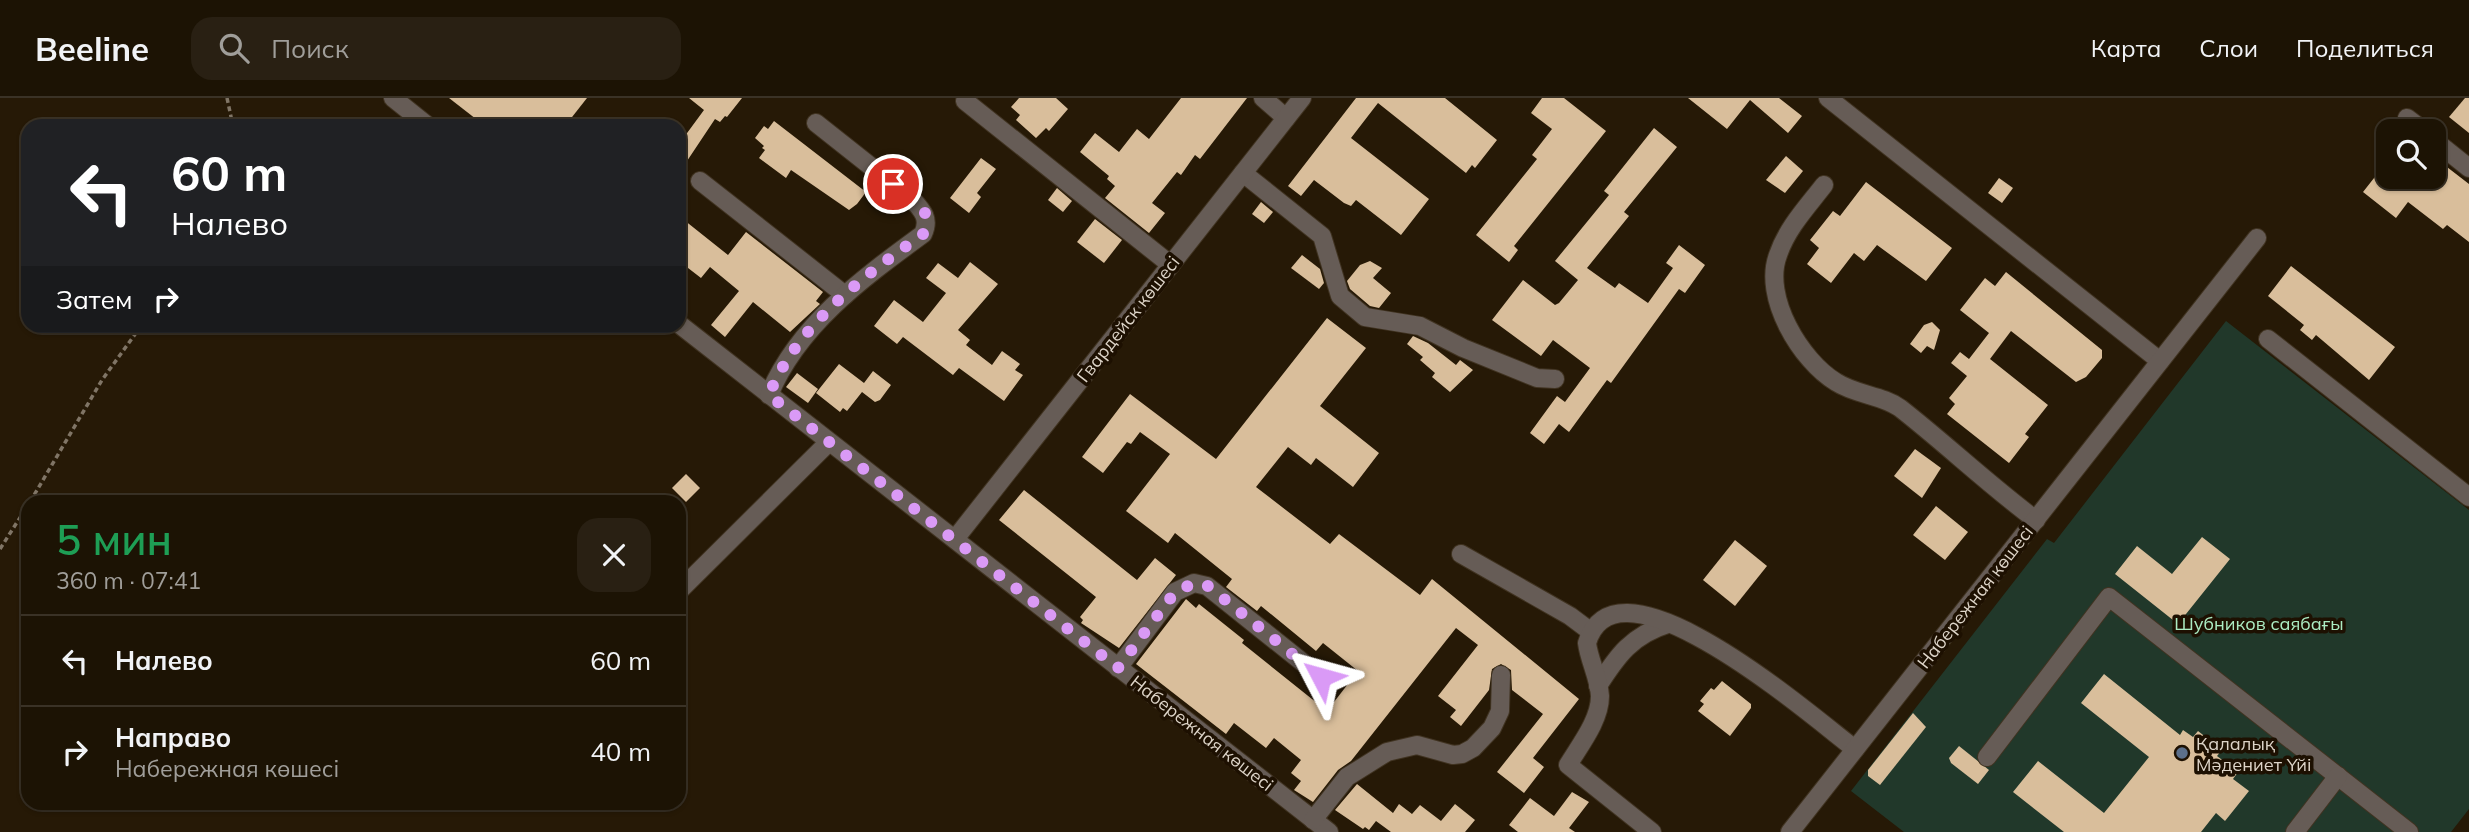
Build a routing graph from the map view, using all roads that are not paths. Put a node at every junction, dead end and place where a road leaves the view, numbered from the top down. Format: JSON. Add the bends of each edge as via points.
{"nodes":[{"id":1,"x":393,"y":98,"type":"edge"},
{"id":2,"x":1263,"y":98,"type":"edge"},
{"id":3,"x":1302,"y":98,"type":"edge"},
{"id":4,"x":1828,"y":98,"type":"edge"},
{"id":5,"x":965,"y":101,"type":"dead end"},
{"id":6,"x":1286,"y":118,"type":"junction"},
{"id":7,"x":419,"y":119,"type":"edge"},
{"id":8,"x":816,"y":123,"type":"dead end"},
{"id":9,"x":2446,"y":150,"type":"edge"},
{"id":10,"x":2469,"y":168,"type":"edge"},
{"id":11,"x":1243,"y":173,"type":"junction"},
{"id":12,"x":700,"y":181,"type":"dead end"},
{"id":13,"x":1824,"y":185,"type":"dead end"},
{"id":14,"x":2257,"y":238,"type":"dead end"},
{"id":15,"x":1171,"y":265,"type":"junction"},
{"id":16,"x":845,"y":295,"type":"junction"},
{"id":17,"x":686,"y":330,"type":"edge"},
{"id":18,"x":2268,"y":340,"type":"dead end"},
{"id":19,"x":2161,"y":361,"type":"junction"},
{"id":20,"x":1555,"y":379,"type":"dead end"},
{"id":21,"x":769,"y":395,"type":"junction"},
{"id":22,"x":829,"y":442,"type":"junction"},
{"id":23,"x":2469,"y":497,"type":"edge"},
{"id":24,"x":2036,"y":520,"type":"junction"},
{"id":25,"x":955,"y":539,"type":"junction"},
{"id":26,"x":1461,"y":554,"type":"dead end"},
{"id":27,"x":686,"y":584,"type":"edge"},
{"id":28,"x":1668,"y":624,"type":"junction"},
{"id":29,"x":1590,"y":631,"type":"junction"},
{"id":30,"x":1118,"y":668,"type":"junction"},
{"id":31,"x":1501,"y":675,"type":"dead end"},
{"id":32,"x":1321,"y":677,"type":"dead end"},
{"id":33,"x":1598,"y":687,"type":"junction"},
{"id":34,"x":1855,"y":749,"type":"junction"},
{"id":35,"x":1987,"y":757,"type":"dead end"},
{"id":36,"x":2339,"y":776,"type":"junction"},
{"id":37,"x":1313,"y":820,"type":"junction"},
{"id":38,"x":1329,"y":832,"type":"edge"},
{"id":39,"x":1652,"y":832,"type":"edge"},
{"id":40,"x":1790,"y":832,"type":"edge"},
{"id":41,"x":2295,"y":832,"type":"edge"},
{"id":42,"x":2409,"y":832,"type":"edge"}],
"edges":[{"from":1,"to":7,"type":"street"},
{"from":2,"to":6,"type":"street"},
{"from":3,"to":6,"type":"street","name":"Гвардейск көшесі"},
{"from":4,"to":19,"type":"street"},
{"from":5,"to":15,"type":"street"},
{"from":6,"to":11,"type":"street","name":"Гвардейск көшесі"},
{"from":8,"to":16,"type":"street","via":[[926,214],[923,234]]},
{"from":9,"to":10,"type":"street"},
{"from":11,"to":15,"type":"street","name":"Гвардейск көшесі"},
{"from":11,"to":20,"type":"street","via":[[1322,236],[1340,296],[1365,317],[1420,326],[1537,378]]},
{"from":12,"to":16,"type":"street"},
{"from":13,"to":24,"type":"street","via":[[1786,235],[1773,274],[1784,320],[1796,341],[1823,374],[1854,392],[1898,407]]},
{"from":14,"to":19,"type":"street","name":"Набережная көшесі"},
{"from":15,"to":25,"type":"street","name":"Гвардейск көшесі"},
{"from":16,"to":21,"type":"street","via":[[792,351]]},
{"from":17,"to":21,"type":"street","name":"Набережная көшесі"},
{"from":18,"to":23,"type":"street"},
{"from":19,"to":24,"type":"street","name":"Набережная көшесі"},
{"from":21,"to":22,"type":"street","name":"Набережная көшесі"},
{"from":22,"to":25,"type":"street","name":"Набережная көшесі"},
{"from":22,"to":27,"type":"street"},
{"from":24,"to":34,"type":"street","name":"Набережная көшесі"},
{"from":25,"to":30,"type":"street","name":"Набережная көшесі"},
{"from":26,"to":29,"type":"street"},
{"from":28,"to":29,"type":"street","via":[[1619,614],[1598,620]]},
{"from":28,"to":33,"type":"street","via":[[1632,640]]},
{"from":28,"to":34,"type":"street","via":[[1721,648]]},
{"from":29,"to":33,"type":"street","via":[[1588,650]]},
{"from":30,"to":32,"type":"street","via":[[1175,592],[1194,583],[1208,586]]},
{"from":30,"to":37,"type":"street","name":"Набережная көшесі"},
{"from":31,"to":37,"type":"street","via":[[1500,711],[1492,728],[1473,748],[1453,755],[1417,745],[1387,752],[1347,777]]},
{"from":33,"to":39,"type":"street","via":[[1592,726],[1569,765]]},
{"from":34,"to":40,"type":"street","name":"Набережная көшесі"},
{"from":35,"to":36,"type":"street","via":[[2109,597]]},
{"from":36,"to":41,"type":"street"},
{"from":36,"to":42,"type":"street"},
{"from":37,"to":38,"type":"street","name":"Набережная көшесі"}]}
